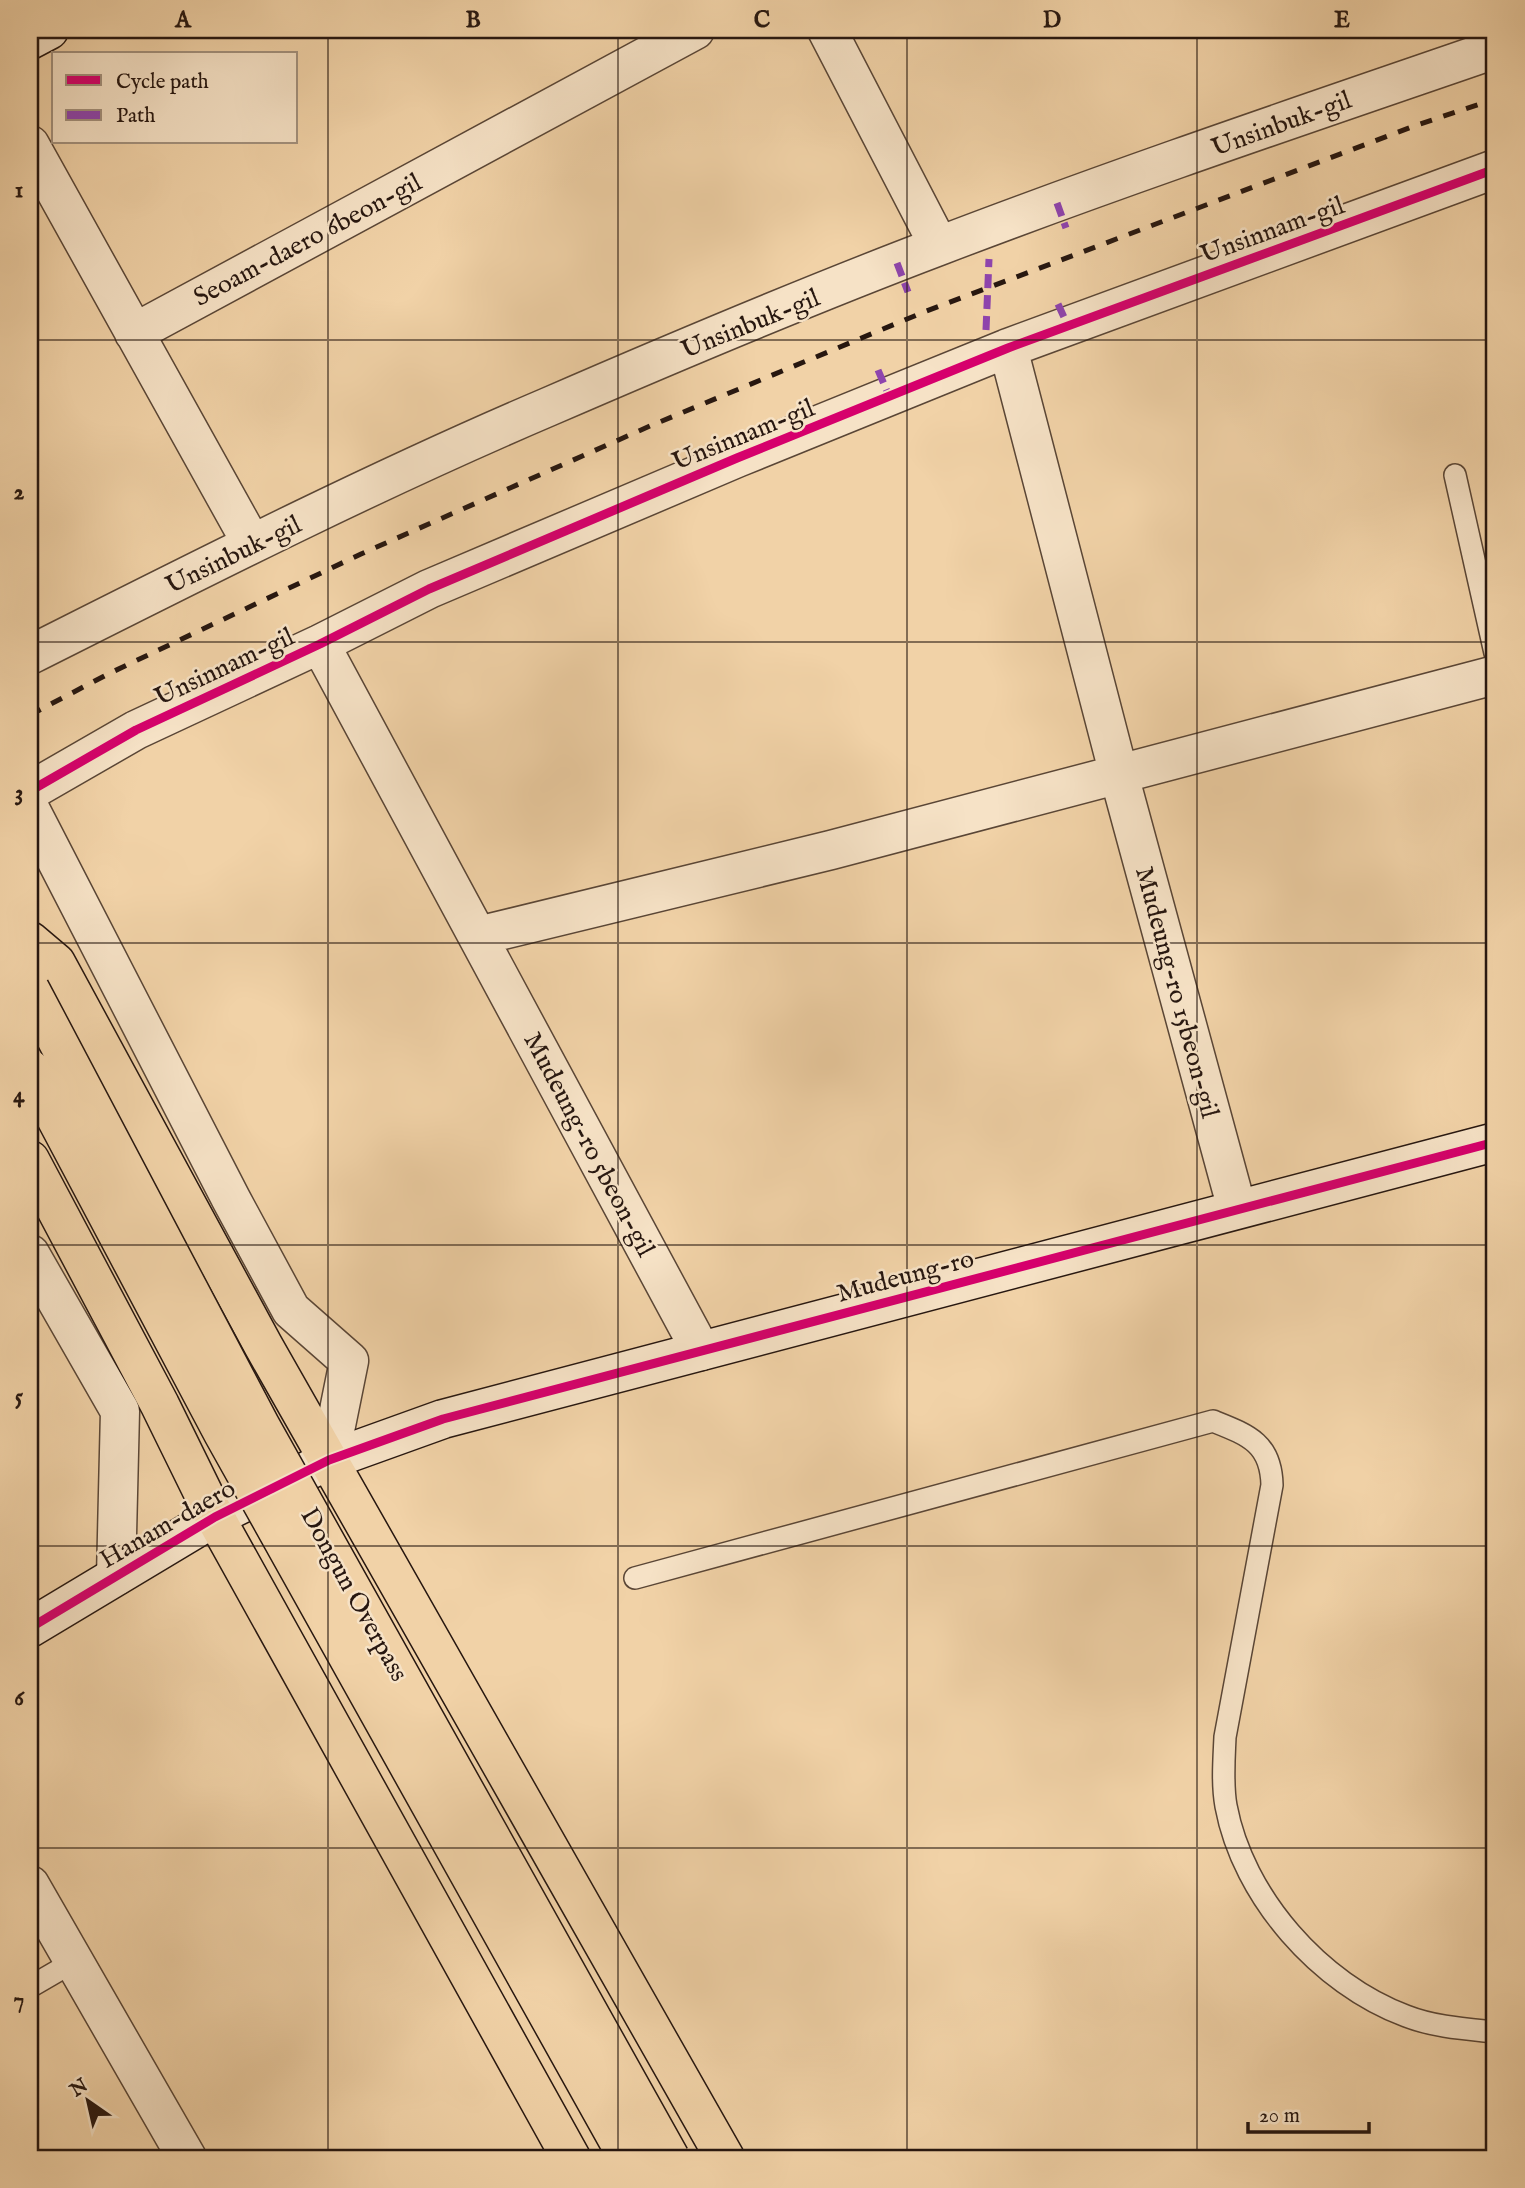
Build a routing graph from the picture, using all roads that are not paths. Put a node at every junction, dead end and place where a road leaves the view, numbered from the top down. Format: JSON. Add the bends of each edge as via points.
{"nodes":[{"id":1,"x":49,"y":30,"type":"edge"},
{"id":2,"x":695,"y":30,"type":"edge"},
{"id":3,"x":827,"y":30,"type":"edge"},
{"id":4,"x":30,"y":40,"type":"edge"},
{"id":5,"x":1495,"y":49,"type":"edge"},
{"id":6,"x":30,"y":145,"type":"edge"},
{"id":7,"x":1495,"y":169,"type":"edge"},
{"id":8,"x":939,"y":246,"type":"junction"},
{"id":9,"x":134,"y":333,"type":"junction"},
{"id":10,"x":1007,"y":348,"type":"junction"},
{"id":11,"x":1455,"y":475,"type":"dead end"},
{"id":12,"x":251,"y":544,"type":"junction"},
{"id":13,"x":320,"y":644,"type":"junction"},
{"id":14,"x":1495,"y":653,"type":"edge"},
{"id":15,"x":30,"y":655,"type":"edge"},
{"id":16,"x":1495,"y":676,"type":"edge"},
{"id":17,"x":1119,"y":775,"type":"junction"},
{"id":18,"x":30,"y":792,"type":"edge"},
{"id":19,"x":30,"y":808,"type":"edge"},
{"id":20,"x":478,"y":936,"type":"junction"},
{"id":21,"x":30,"y":941,"type":"edge"},
{"id":22,"x":30,"y":989,"type":"edge"},
{"id":23,"x":30,"y":1069,"type":"edge"},
{"id":24,"x":1495,"y":1142,"type":"edge"},
{"id":25,"x":30,"y":1160,"type":"edge"},
{"id":26,"x":1237,"y":1209,"type":"junction"},
{"id":27,"x":30,"y":1254,"type":"edge"},
{"id":28,"x":701,"y":1351,"type":"junction"},
{"id":29,"x":329,"y":1460,"type":"junction"},
{"id":30,"x":215,"y":1517,"type":"junction"},
{"id":31,"x":116,"y":1576,"type":"junction"},
{"id":32,"x":635,"y":1578,"type":"dead end"},
{"id":33,"x":30,"y":1628,"type":"edge"},
{"id":34,"x":30,"y":1885,"type":"edge"},
{"id":35,"x":73,"y":1962,"type":"junction"},
{"id":36,"x":30,"y":1987,"type":"edge"},
{"id":37,"x":1495,"y":2032,"type":"edge"},
{"id":38,"x":187,"y":2158,"type":"edge"},
{"id":39,"x":570,"y":2158,"type":"edge"},
{"id":40,"x":628,"y":2158,"type":"edge"},
{"id":41,"x":670,"y":2158,"type":"edge"},
{"id":42,"x":725,"y":2158,"type":"edge"}],
"edges":[{"from":1,"to":4,"type":"street"},
{"from":2,"to":9,"type":"street","name":"Seoam-daero 6beon-gil"},
{"from":3,"to":8,"type":"street"},
{"from":5,"to":8,"type":"street","name":"Unsinbuk-gil"},
{"from":6,"to":9,"type":"street"},
{"from":7,"to":10,"type":"street","name":"Unsinnam-gil"},
{"from":8,"to":12,"type":"street","name":"Unsinbuk-gil","via":[[545,408]]},
{"from":9,"to":12,"type":"street"},
{"from":10,"to":13,"type":"street","name":"Unsinnam-gil","via":[[429,589]]},
{"from":10,"to":17,"type":"street","name":"Mudeung-ro 15beon-gil"},
{"from":11,"to":14,"type":"lane"},
{"from":12,"to":15,"type":"street","name":"Unsinbuk-gil"},
{"from":13,"to":18,"type":"street","name":"Unsinnam-gil","via":[[136,730]]},
{"from":13,"to":20,"type":"street","name":"Mudeung-ro 5beon-gil"},
{"from":16,"to":17,"type":"street"},
{"from":17,"to":20,"type":"street"},
{"from":17,"to":26,"type":"street","name":"Mudeung-ro 15beon-gil"},
{"from":19,"to":29,"type":"street","via":[[292,1310],[349,1361]]},
{"from":20,"to":28,"type":"street","name":"Mudeung-ro 5beon-gil"},
{"from":21,"to":29,"type":"main road","via":[[56,963]]},
{"from":22,"to":41,"type":"main road","name":"Dongun Overpass","bridge":true,"via":[[261,1427]]},
{"from":23,"to":40,"type":"main road","name":"Dongun Overpass","bridge":true,"via":[[222,1433]]},
{"from":24,"to":26,"type":"street","name":"Mudeung-ro"},
{"from":25,"to":30,"type":"main road"},
{"from":26,"to":28,"type":"street","name":"Mudeung-ro"},
{"from":27,"to":31,"type":"street","via":[[120,1411]]},
{"from":28,"to":29,"type":"street","name":"Mudeung-ro","via":[[443,1419]]},
{"from":29,"to":30,"type":"street","name":"Hanam-daero"},
{"from":29,"to":42,"type":"main road"},
{"from":30,"to":31,"type":"street","name":"Hanam-daero"},
{"from":30,"to":39,"type":"main road"},
{"from":31,"to":33,"type":"street","name":"Hanam-daero"},
{"from":32,"to":37,"type":"lane","via":[[1213,1422],[1245,1434],[1265,1451],[1272,1466],[1272,1485],[1226,1737],[1226,1805],[1235,1844],[1286,1929],[1335,1977],[1367,1999],[1407,2017]]},
{"from":34,"to":35,"type":"street"},
{"from":35,"to":36,"type":"lane"},
{"from":35,"to":38,"type":"street"}]}
